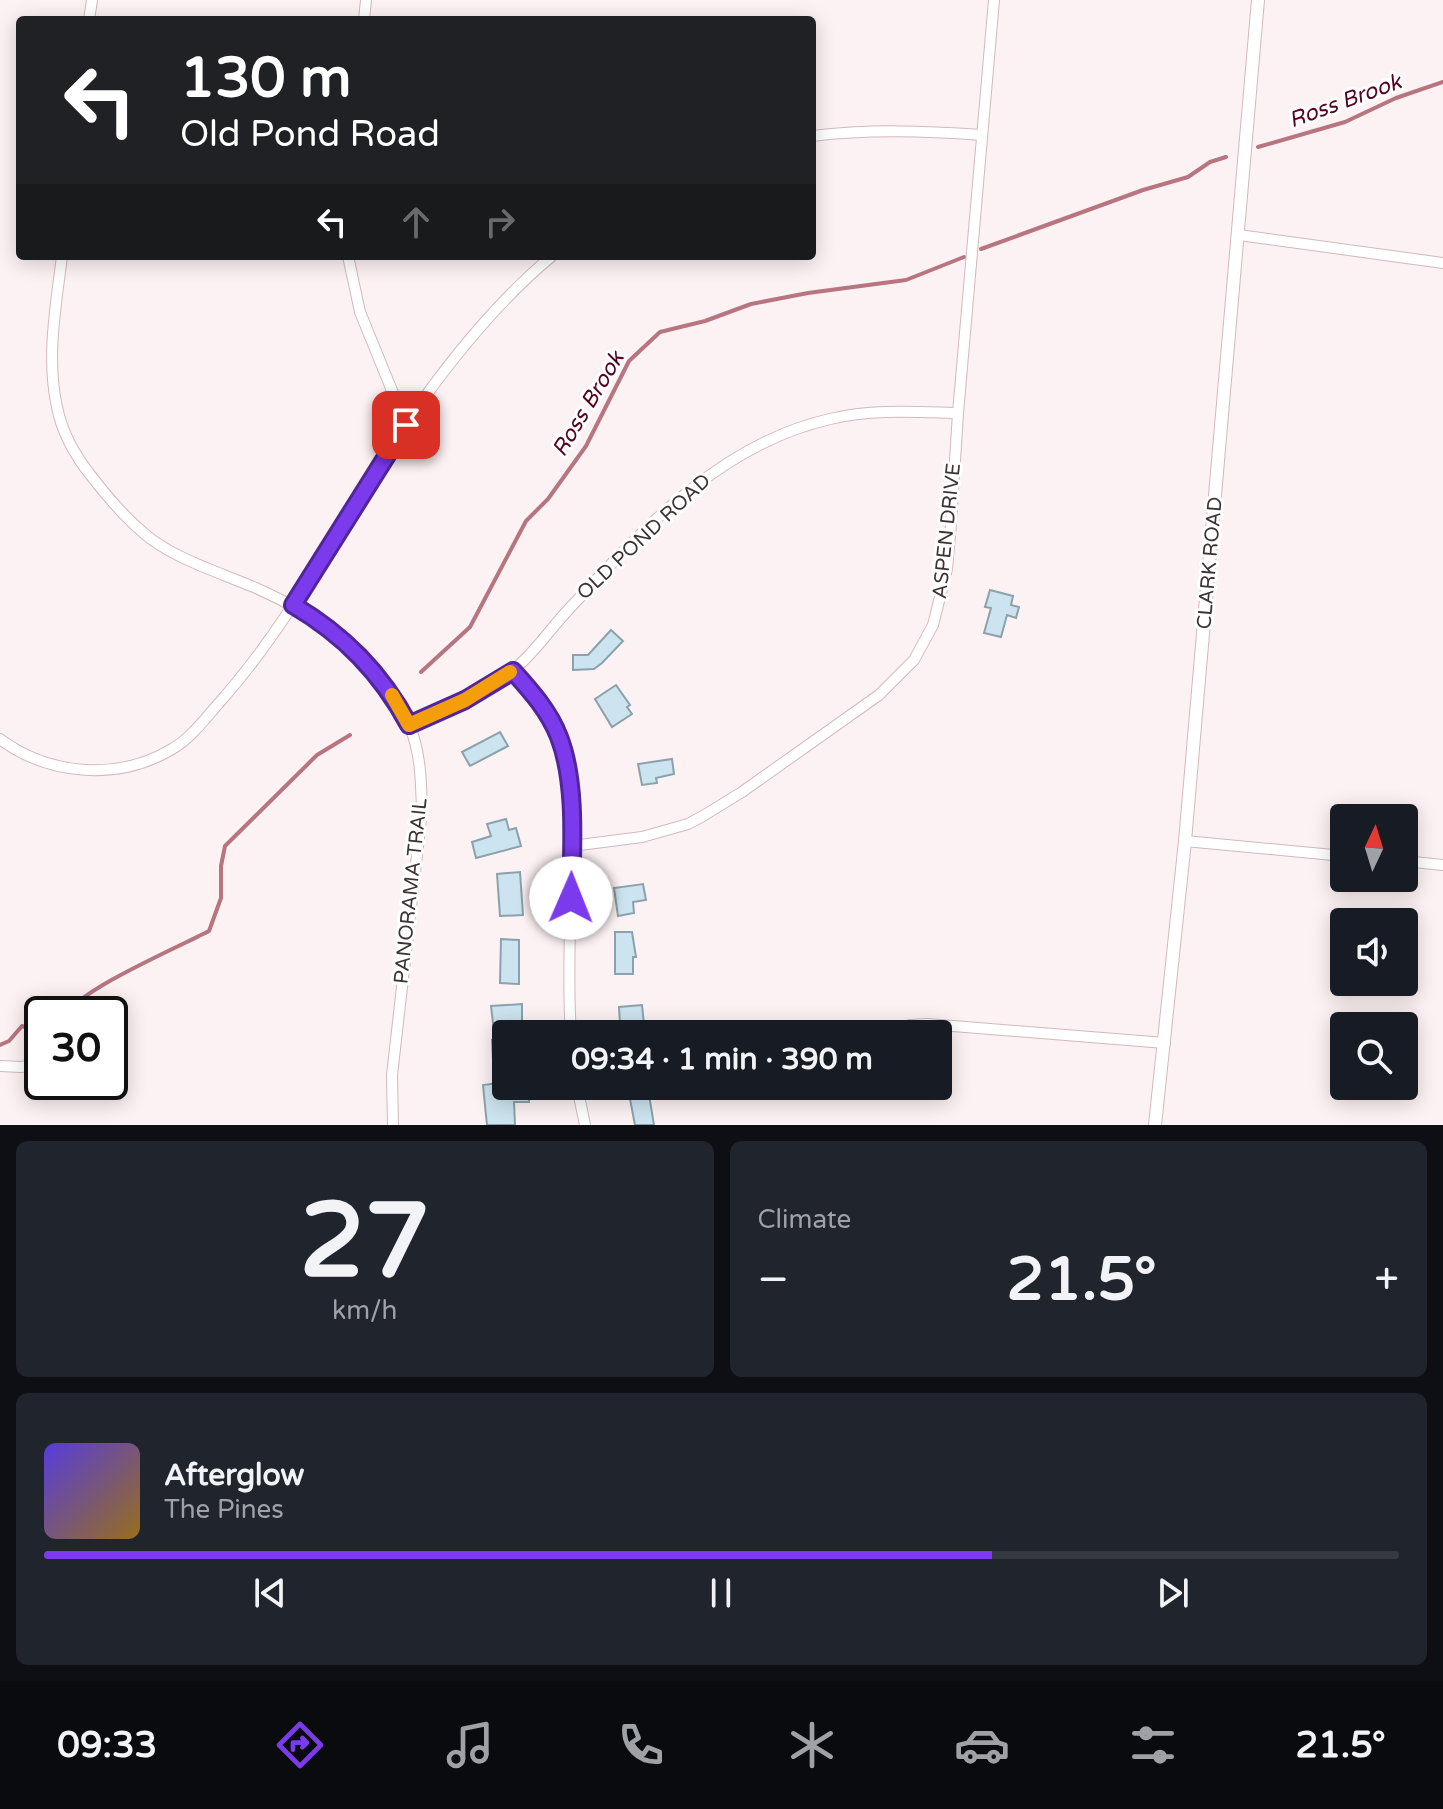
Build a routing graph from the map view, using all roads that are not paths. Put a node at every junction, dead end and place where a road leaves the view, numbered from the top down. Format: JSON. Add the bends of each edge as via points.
{"nodes":[{"id":1,"x":994,"y":0,"type":"edge"},
{"id":2,"x":1258,"y":0,"type":"edge"},
{"id":3,"x":982,"y":135,"type":"junction"},
{"id":4,"x":816,"y":136,"type":"edge"},
{"id":5,"x":1239,"y":235,"type":"junction"},
{"id":6,"x":62,"y":260,"type":"edge"},
{"id":7,"x":349,"y":260,"type":"edge"},
{"id":8,"x":548,"y":260,"type":"edge"},
{"id":9,"x":1443,"y":263,"type":"edge"},
{"id":10,"x":958,"y":413,"type":"junction"},
{"id":11,"x":406,"y":425,"type":"junction"},
{"id":12,"x":293,"y":605,"type":"junction"},
{"id":13,"x":513,"y":671,"type":"junction"},
{"id":14,"x":409,"y":725,"type":"junction"},
{"id":15,"x":0,"y":739,"type":"edge"},
{"id":16,"x":1185,"y":841,"type":"junction"},
{"id":17,"x":572,"y":846,"type":"junction"},
{"id":18,"x":1330,"y":855,"type":"edge"},
{"id":19,"x":1418,"y":862,"type":"edge"},
{"id":20,"x":1443,"y":865,"type":"edge"},
{"id":21,"x":571,"y":1020,"type":"edge"},
{"id":22,"x":952,"y":1026,"type":"edge"},
{"id":23,"x":1165,"y":1043,"type":"junction"},
{"id":24,"x":0,"y":1066,"type":"edge"},
{"id":25,"x":24,"y":1067,"type":"edge"},
{"id":26,"x":580,"y":1100,"type":"edge"},
{"id":27,"x":393,"y":1125,"type":"edge"},
{"id":28,"x":585,"y":1125,"type":"edge"},
{"id":29,"x":1155,"y":1125,"type":"edge"}],
"edges":[{"from":1,"to":3,"type":"street","name":"ASPEN DRIVE"},
{"from":2,"to":5,"type":"street","name":"CLARK ROAD"},
{"from":3,"to":4,"type":"street","via":[[925,131]]},
{"from":3,"to":10,"type":"street","name":"ASPEN DRIVE"},
{"from":5,"to":9,"type":"street"},
{"from":5,"to":16,"type":"street","name":"CLARK ROAD"},
{"from":6,"to":12,"type":"street","name":"PANORAMA TRAIL","via":[[52,379],[57,410],[82,465],[152,539]]},
{"from":7,"to":11,"type":"street","via":[[360,312]]},
{"from":8,"to":11,"type":"street","via":[[496,310]]},
{"from":10,"to":13,"type":"street","name":"OLD POND ROAD","via":[[853,414],[786,432],[738,455],[678,499]]},
{"from":10,"to":17,"type":"street","name":"ASPEN DRIVE","via":[[947,569],[933,625],[914,660],[879,695],[703,816],[642,837]]},
{"from":11,"to":12,"type":"street"},
{"from":12,"to":14,"type":"street","name":"PANORAMA TRAIL","via":[[365,660]]},
{"from":12,"to":15,"type":"street","via":[[272,639],[192,733],[149,761],[81,770],[35,759]]},
{"from":13,"to":14,"type":"street","name":"OLD POND ROAD"},
{"from":13,"to":17,"type":"street","via":[[559,736]]},
{"from":14,"to":27,"type":"street","name":"PANORAMA TRAIL","via":[[421,776],[422,811],[392,1075]]},
{"from":16,"to":18,"type":"street"},
{"from":16,"to":23,"type":"street","name":"CLARK ROAD"},
{"from":17,"to":21,"type":"street"},
{"from":19,"to":20,"type":"street"},
{"from":22,"to":23,"type":"street"},
{"from":23,"to":29,"type":"street","name":"CLARK ROAD"},
{"from":24,"to":25,"type":"street"},
{"from":26,"to":28,"type":"street"}]}
